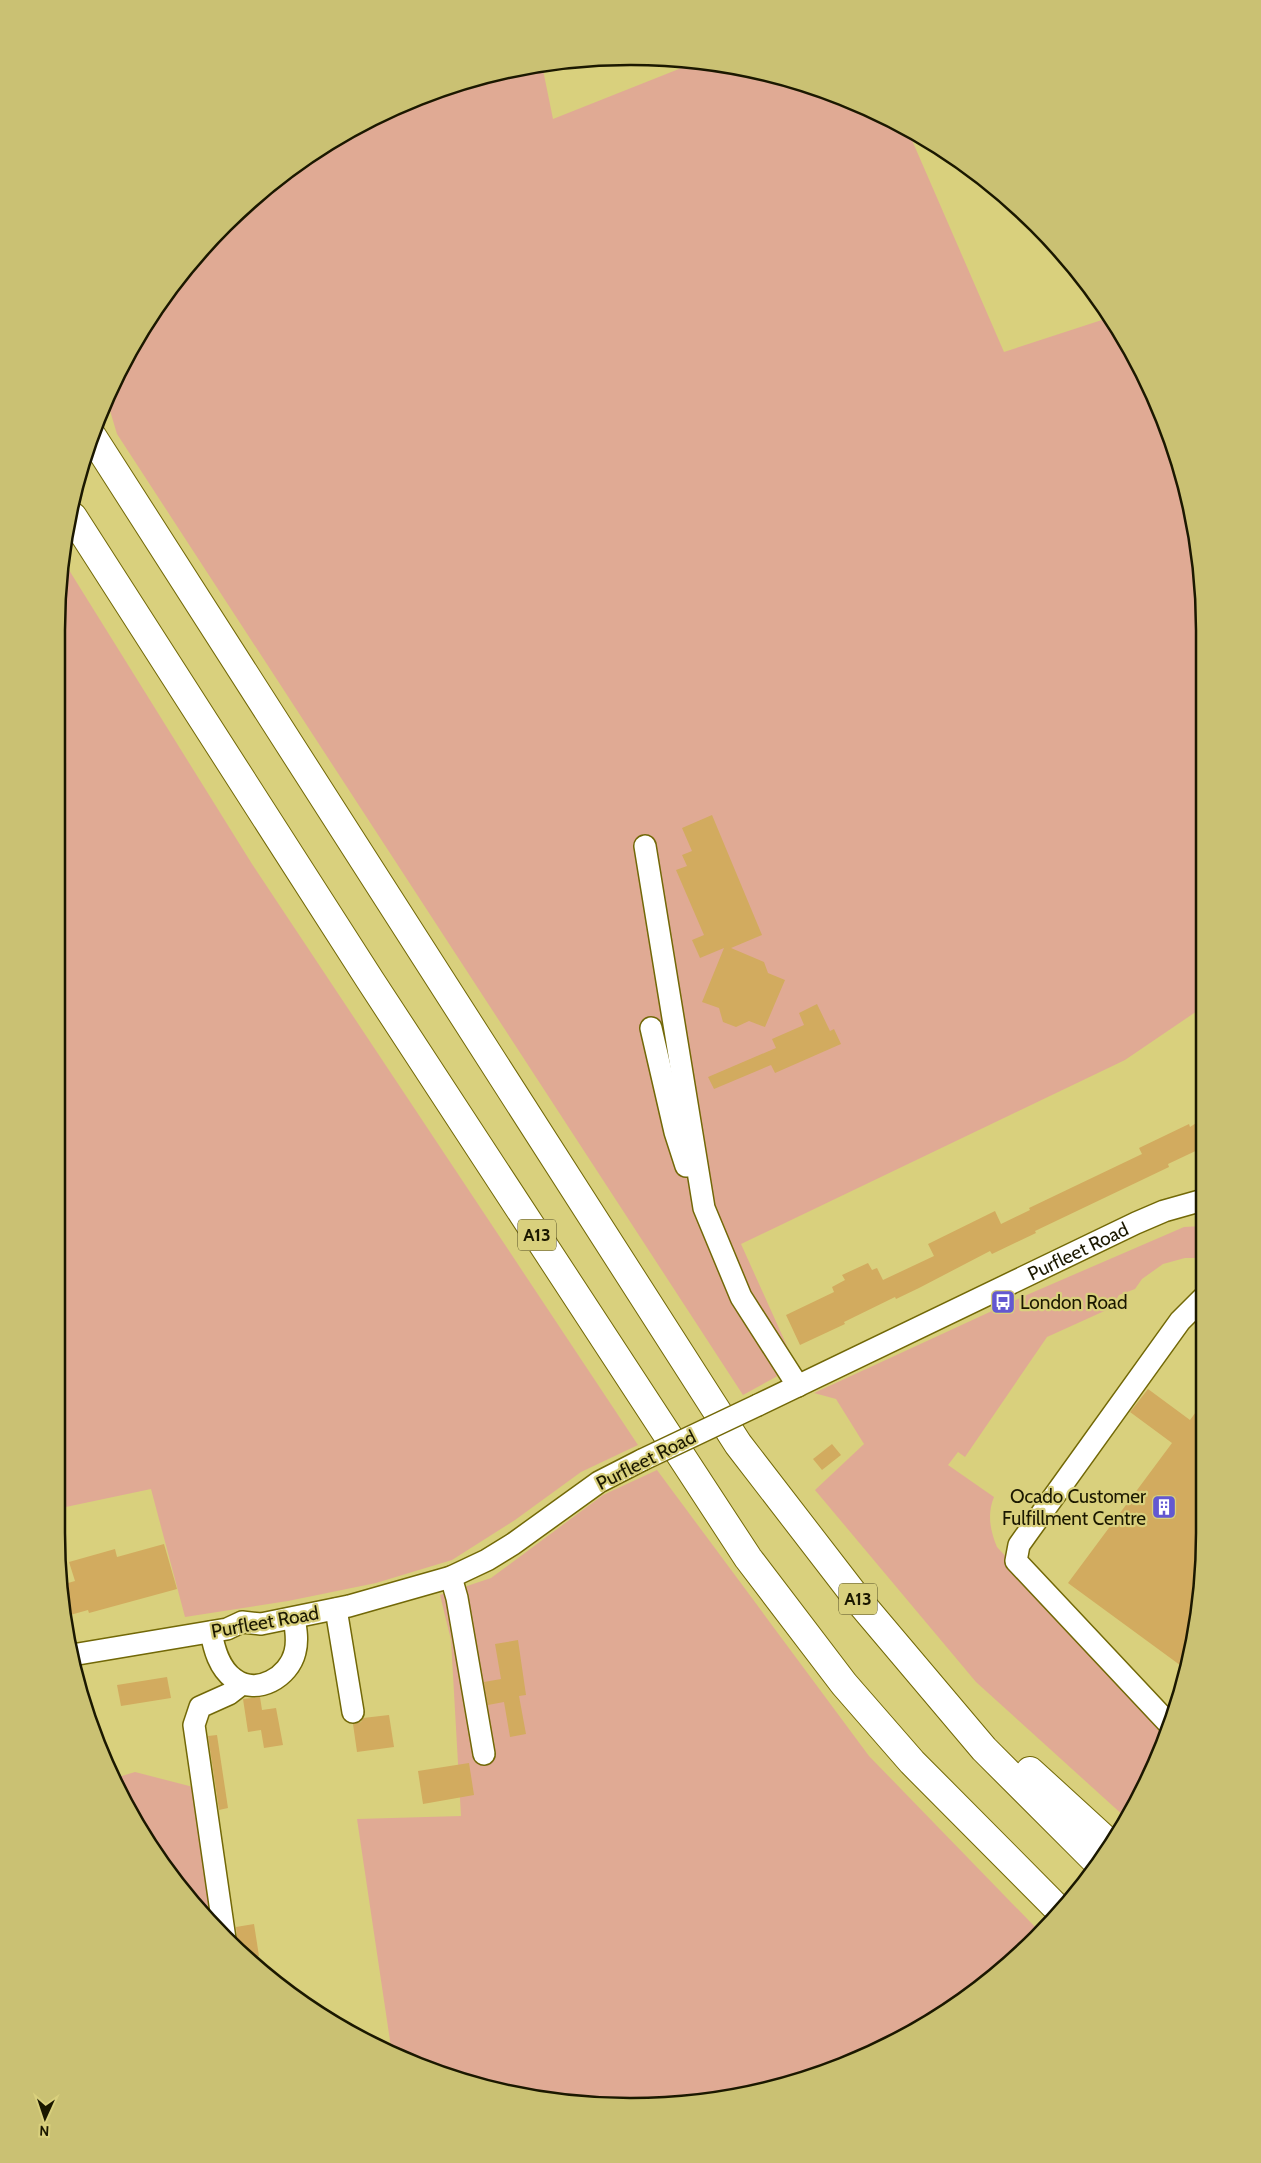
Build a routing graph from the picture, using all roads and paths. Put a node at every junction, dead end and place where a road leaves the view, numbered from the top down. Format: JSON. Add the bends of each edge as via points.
{"nodes":[{"id":1,"x":97,"y":444,"type":"edge"},
{"id":2,"x":76,"y":521,"type":"edge"},
{"id":3,"x":645,"y":846,"type":"dead end"},
{"id":4,"x":651,"y":1028,"type":"dead end"},
{"id":5,"x":1196,"y":1202,"type":"edge"},
{"id":6,"x":704,"y":1208,"type":"junction"},
{"id":7,"x":1196,"y":1306,"type":"edge"},
{"id":8,"x":798,"y":1386,"type":"junction"},
{"id":9,"x":451,"y":1577,"type":"junction"},
{"id":10,"x":336,"y":1609,"type":"junction"},
{"id":11,"x":294,"y":1618,"type":"junction"},
{"id":12,"x":211,"y":1632,"type":"junction"},
{"id":13,"x":78,"y":1654,"type":"edge"},
{"id":14,"x":242,"y":1684,"type":"junction"},
{"id":15,"x":352,"y":1712,"type":"dead end"},
{"id":16,"x":1164,"y":1719,"type":"edge"},
{"id":17,"x":984,"y":1749,"type":"junction"},
{"id":18,"x":484,"y":1754,"type":"dead end"},
{"id":19,"x":1105,"y":1840,"type":"edge"},
{"id":20,"x":1093,"y":1858,"type":"edge"},
{"id":21,"x":1055,"y":1906,"type":"edge"},
{"id":22,"x":223,"y":1923,"type":"edge"}],
"edges":[{"from":1,"to":17,"type":"highway","number":"A13","via":[[738,1444],[859,1601]]},
{"from":2,"to":21,"type":"highway","number":"A13","via":[[370,980],[748,1558],[844,1684],[912,1762]]},
{"from":3,"to":6,"type":"street"},
{"from":4,"to":6,"type":"street","via":[[675,1132]]},
{"from":5,"to":8,"type":"street","name":"Purfleet Road","via":[[1136,1223]]},
{"from":6,"to":8,"type":"street","via":[[741,1297]]},
{"from":7,"to":16,"type":"street","via":[[1180,1321],[1029,1530],[1019,1545],[1016,1561]]},
{"from":8,"to":9,"type":"street","name":"Purfleet Road","bridge":true,"via":[[599,1482],[513,1544]]},
{"from":9,"to":10,"type":"street","name":"Purfleet Road"},
{"from":9,"to":18,"type":"street"},
{"from":10,"to":11,"type":"street","name":"Purfleet Road"},
{"from":10,"to":15,"type":"street"},
{"from":11,"to":12,"type":"street","name":"Purfleet Road","via":[[261,1624],[242,1622]]},
{"from":11,"to":14,"type":"street","via":[[296,1642],[291,1663],[285,1671],[267,1683]]},
{"from":12,"to":13,"type":"street","name":"Purfleet Road"},
{"from":12,"to":14,"type":"street","via":[[213,1646],[224,1668]]},
{"from":14,"to":22,"type":"street","via":[[229,1694],[200,1707],[194,1725]]},
{"from":17,"to":19,"type":"highway","via":[[1028,1768]]},
{"from":17,"to":20,"type":"highway","number":"A13"}]}
